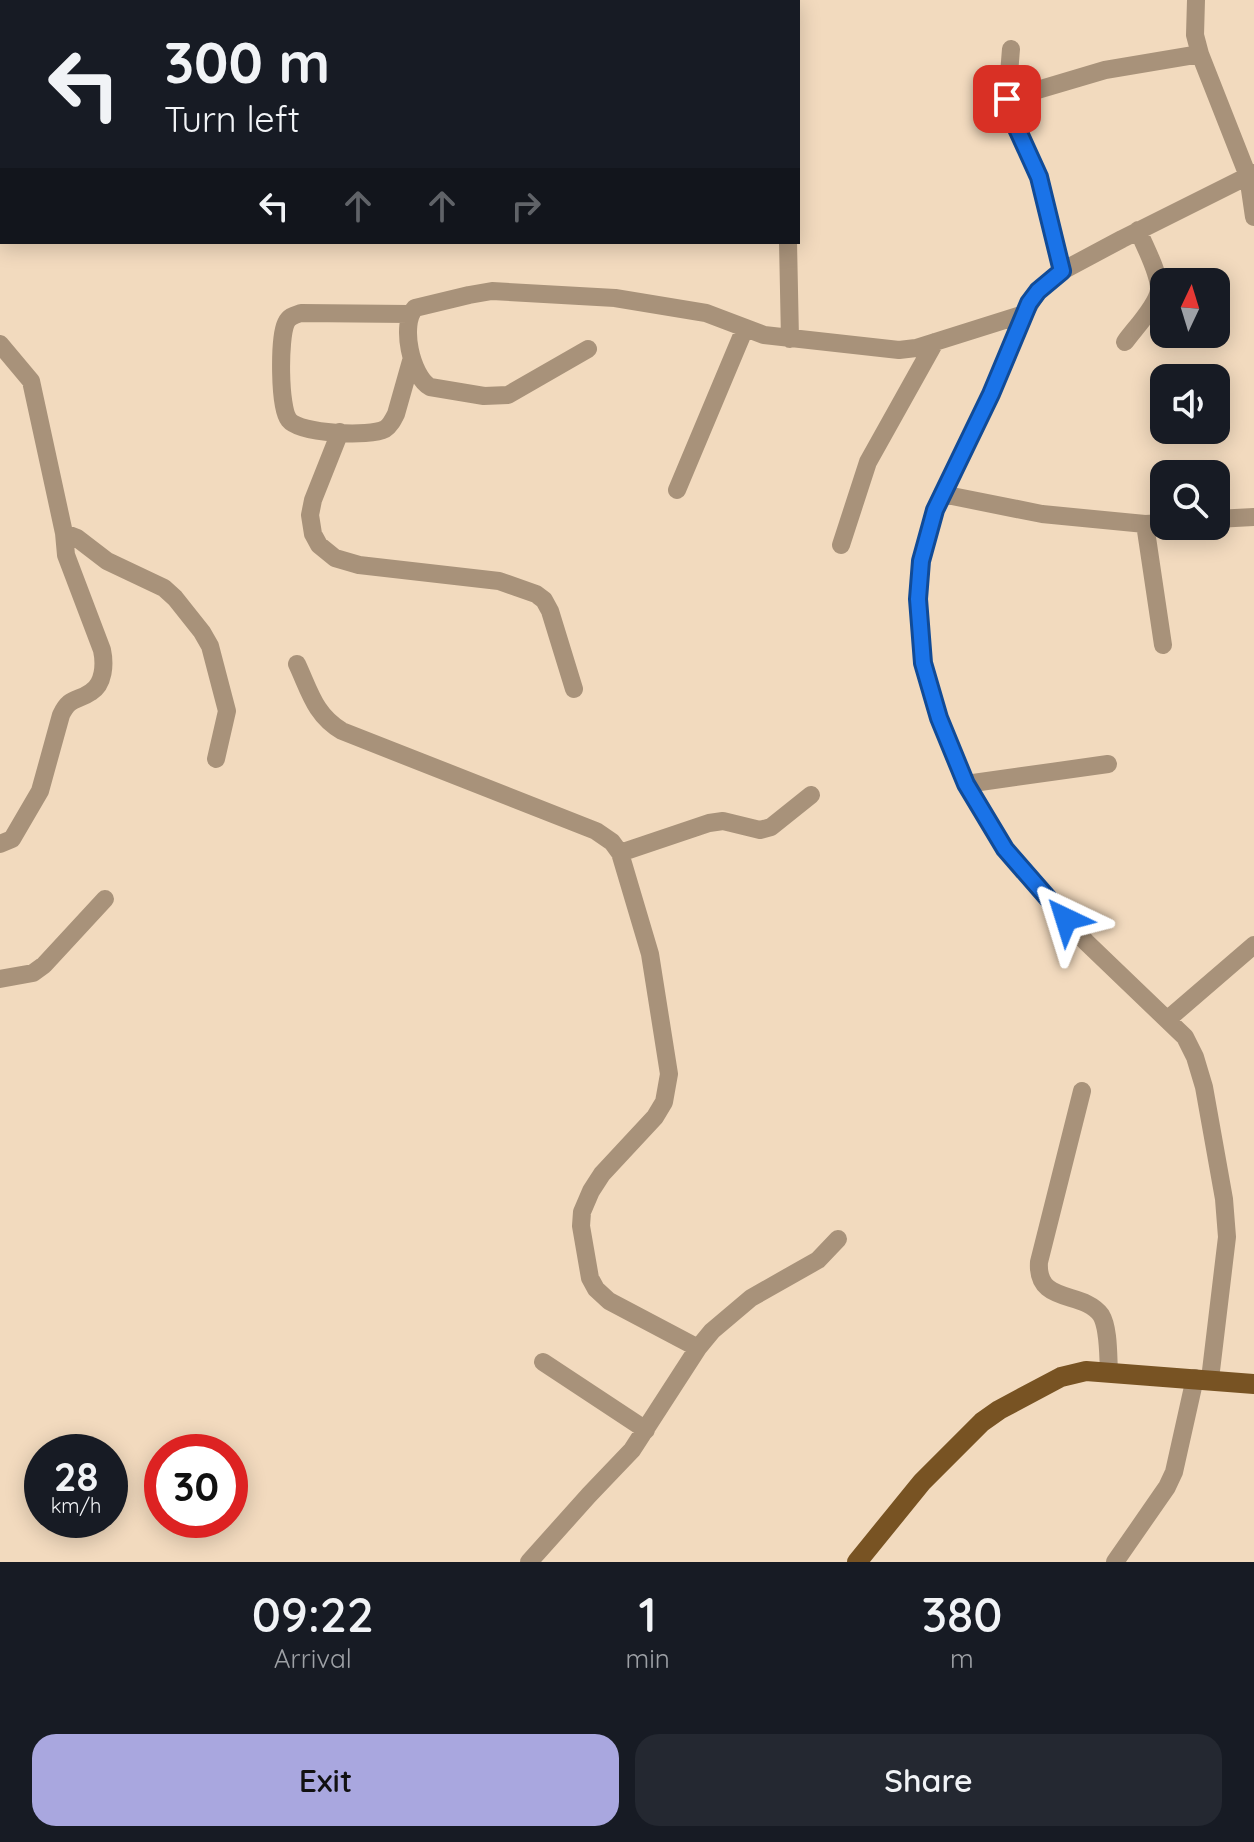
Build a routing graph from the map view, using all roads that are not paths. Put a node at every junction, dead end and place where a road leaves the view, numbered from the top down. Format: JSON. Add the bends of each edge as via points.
{"nodes":[{"id":1,"x":1196,"y":0,"type":"edge"},
{"id":2,"x":1011,"y":49,"type":"dead end"},
{"id":3,"x":1200,"y":54,"type":"junction"},
{"id":4,"x":1007,"y":99,"type":"junction"},
{"id":5,"x":1251,"y":174,"type":"edge"},
{"id":6,"x":1254,"y":217,"type":"edge"},
{"id":7,"x":1138,"y":230,"type":"junction"},
{"id":8,"x":788,"y":244,"type":"edge"},
{"id":9,"x":1062,"y":271,"type":"junction"},
{"id":10,"x":409,"y":314,"type":"junction"},
{"id":11,"x":1024,"y":314,"type":"junction"},
{"id":12,"x":745,"y":328,"type":"junction"},
{"id":13,"x":790,"y":339,"type":"junction"},
{"id":14,"x":935,"y":342,"type":"junction"},
{"id":15,"x":1125,"y":342,"type":"dead end"},
{"id":16,"x":0,"y":344,"type":"edge"},
{"id":17,"x":588,"y":349,"type":"dead end"},
{"id":18,"x":411,"y":361,"type":"junction"},
{"id":19,"x":340,"y":432,"type":"junction"},
{"id":20,"x":677,"y":490,"type":"dead end"},
{"id":21,"x":942,"y":494,"type":"junction"},
{"id":22,"x":1254,"y":517,"type":"edge"},
{"id":23,"x":1230,"y":518,"type":"edge"},
{"id":24,"x":1145,"y":524,"type":"junction"},
{"id":25,"x":1150,"y":524,"type":"edge"},
{"id":26,"x":64,"y":533,"type":"junction"},
{"id":27,"x":841,"y":545,"type":"dead end"},
{"id":28,"x":1163,"y":645,"type":"dead end"},
{"id":29,"x":297,"y":664,"type":"dead end"},
{"id":30,"x":574,"y":689,"type":"dead end"},
{"id":31,"x":216,"y":759,"type":"dead end"},
{"id":32,"x":1108,"y":764,"type":"dead end"},
{"id":33,"x":966,"y":784,"type":"junction"},
{"id":34,"x":811,"y":795,"type":"dead end"},
{"id":35,"x":0,"y":844,"type":"edge"},
{"id":36,"x":620,"y":853,"type":"junction"},
{"id":37,"x":105,"y":899,"type":"dead end"},
{"id":38,"x":1254,"y":945,"type":"edge"},
{"id":39,"x":0,"y":979,"type":"edge"},
{"id":40,"x":1168,"y":1019,"type":"junction"},
{"id":41,"x":1082,"y":1091,"type":"dead end"},
{"id":42,"x":838,"y":1239,"type":"dead end"},
{"id":43,"x":698,"y":1348,"type":"junction"},
{"id":44,"x":543,"y":1362,"type":"dead end"},
{"id":45,"x":1109,"y":1372,"type":"junction"},
{"id":46,"x":1202,"y":1379,"type":"junction"},
{"id":47,"x":1254,"y":1384,"type":"edge"},
{"id":48,"x":646,"y":1430,"type":"junction"},
{"id":49,"x":529,"y":1562,"type":"edge"},
{"id":50,"x":857,"y":1562,"type":"edge"},
{"id":51,"x":1115,"y":1562,"type":"edge"}],
"edges":[{"from":1,"to":3,"type":"street"},
{"from":2,"to":4,"type":"street"},
{"from":3,"to":4,"type":"street","via":[[1105,70]]},
{"from":3,"to":5,"type":"street"},
{"from":4,"to":9,"type":"street","via":[[1039,177]]},
{"from":5,"to":6,"type":"street"},
{"from":5,"to":7,"type":"street"},
{"from":7,"to":9,"type":"street"},
{"from":7,"to":15,"type":"street","via":[[1159,290]]},
{"from":8,"to":13,"type":"street"},
{"from":9,"to":11,"type":"street","via":[[1038,291]]},
{"from":10,"to":12,"type":"street","via":[[415,308],[492,291],[615,298],[706,313]]},
{"from":10,"to":18,"type":"street"},
{"from":10,"to":19,"type":"street","via":[[301,313],[285,323],[281,353],[287,417],[306,430]]},
{"from":11,"to":14,"type":"street"},
{"from":11,"to":21,"type":"street"},
{"from":12,"to":13,"type":"street"},
{"from":12,"to":20,"type":"street"},
{"from":13,"to":14,"type":"street","via":[[899,350]]},
{"from":14,"to":27,"type":"street","via":[[868,462]]},
{"from":16,"to":26,"type":"street","via":[[31,381]]},
{"from":17,"to":18,"type":"street","via":[[508,395],[430,387]]},
{"from":18,"to":19,"type":"street","via":[[392,422],[371,432]]},
{"from":19,"to":30,"type":"street","via":[[310,515],[319,545],[335,558],[359,565],[486,578],[536,594],[550,611]]},
{"from":21,"to":24,"type":"street","via":[[1042,514]]},
{"from":21,"to":33,"type":"street","via":[[921,561],[923,663]]},
{"from":22,"to":23,"type":"street"},
{"from":24,"to":25,"type":"street"},
{"from":24,"to":28,"type":"street"},
{"from":26,"to":31,"type":"street","via":[[164,588],[202,632],[227,711]]},
{"from":26,"to":35,"type":"street","via":[[66,555],[105,662],[95,689],[65,705],[40,791],[12,839]]},
{"from":29,"to":36,"type":"street","via":[[328,723],[596,831]]},
{"from":32,"to":33,"type":"street"},
{"from":33,"to":40,"type":"street","via":[[1005,849],[1086,942]]},
{"from":34,"to":36,"type":"street","via":[[771,827],[709,823]]},
{"from":36,"to":43,"type":"street","via":[[650,954],[669,1074],[664,1102],[602,1174],[582,1212],[581,1226],[596,1289]]},
{"from":37,"to":39,"type":"street","via":[[44,965],[33,973]]},
{"from":38,"to":40,"type":"street"},
{"from":40,"to":46,"type":"street","via":[[1185,1037],[1200,1072],[1224,1199],[1227,1237]]},
{"from":41,"to":45,"type":"street","via":[[1038,1273],[1055,1293],[1100,1314]]},
{"from":42,"to":43,"type":"street","via":[[818,1260],[751,1298]]},
{"from":43,"to":48,"type":"street"},
{"from":44,"to":48,"type":"street"},
{"from":45,"to":46,"type":"main road"},
{"from":45,"to":50,"type":"main road","via":[[1061,1377],[982,1422],[922,1482]]},
{"from":46,"to":47,"type":"main road"},
{"from":46,"to":51,"type":"street","via":[[1174,1472]]},
{"from":48,"to":49,"type":"street"}]}
